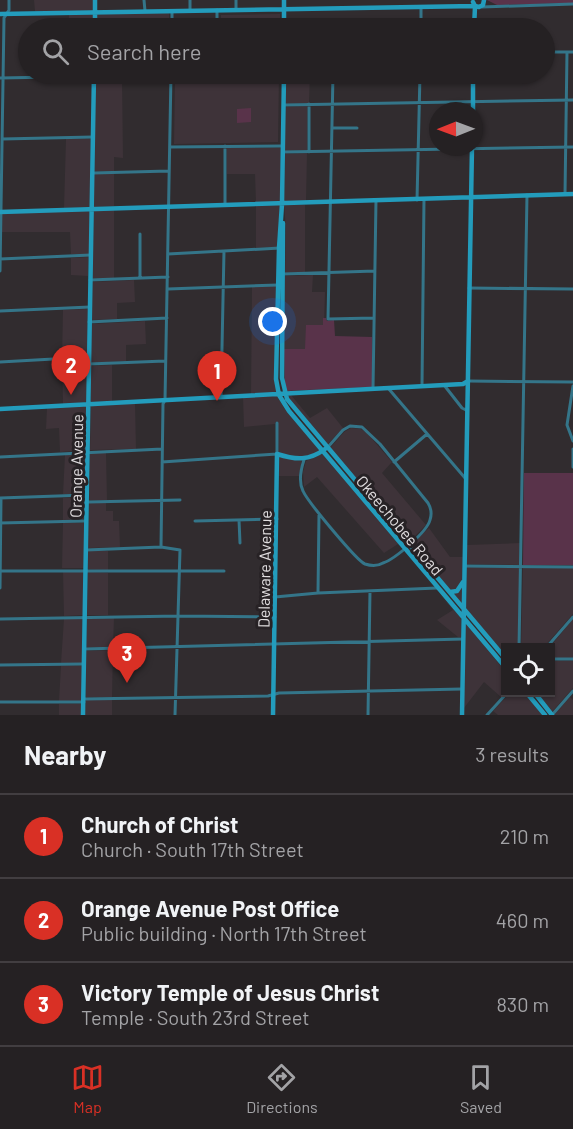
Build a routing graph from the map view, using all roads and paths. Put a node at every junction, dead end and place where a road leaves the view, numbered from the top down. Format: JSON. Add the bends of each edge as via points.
{"nodes":[{"id":1,"x":9,"y":0,"type":"edge"},
{"id":2,"x":95,"y":0,"type":"edge"},
{"id":3,"x":144,"y":0,"type":"edge"},
{"id":4,"x":190,"y":0,"type":"edge"},
{"id":5,"x":236,"y":0,"type":"edge"},
{"id":6,"x":284,"y":0,"type":"edge"},
{"id":7,"x":406,"y":0,"type":"edge"},
{"id":8,"x":478,"y":4,"type":"edge"},
{"id":9,"x":573,"y":4,"type":"edge"},
{"id":10,"x":407,"y":7,"type":"junction"},
{"id":11,"x":421,"y":7,"type":"junction"},
{"id":12,"x":284,"y":9,"type":"junction"},
{"id":13,"x":190,"y":10,"type":"junction"},
{"id":14,"x":217,"y":10,"type":"junction"},
{"id":15,"x":236,"y":10,"type":"junction"},
{"id":16,"x":145,"y":11,"type":"junction"},
{"id":17,"x":172,"y":11,"type":"junction"},
{"id":18,"x":95,"y":12,"type":"junction"},
{"id":19,"x":0,"y":14,"type":"edge"},
{"id":20,"x":7,"y":14,"type":"junction"},
{"id":21,"x":95,"y":18,"type":"edge"},
{"id":22,"x":172,"y":18,"type":"edge"},
{"id":23,"x":217,"y":18,"type":"edge"},
{"id":24,"x":284,"y":18,"type":"edge"},
{"id":25,"x":421,"y":18,"type":"edge"},
{"id":26,"x":555,"y":52,"type":"edge"},
{"id":27,"x":567,"y":52,"type":"junction"},
{"id":28,"x":573,"y":52,"type":"edge"},
{"id":29,"x":18,"y":77,"type":"edge"},
{"id":30,"x":2,"y":78,"type":"edge"},
{"id":31,"x":94,"y":84,"type":"edge"},
{"id":32,"x":171,"y":84,"type":"edge"},
{"id":33,"x":284,"y":84,"type":"edge"},
{"id":34,"x":333,"y":84,"type":"edge"},
{"id":35,"x":420,"y":84,"type":"edge"},
{"id":36,"x":473,"y":84,"type":"edge"},
{"id":37,"x":567,"y":100,"type":"junction"},
{"id":38,"x":573,"y":100,"type":"edge"},
{"id":39,"x":473,"y":102,"type":"edge"},
{"id":40,"x":419,"y":103,"type":"junction"},
{"id":41,"x":429,"y":103,"type":"edge"},
{"id":42,"x":483,"y":103,"type":"edge"},
{"id":43,"x":309,"y":104,"type":"junction"},
{"id":44,"x":332,"y":104,"type":"junction"},
{"id":45,"x":283,"y":105,"type":"junction"},
{"id":46,"x":332,"y":128,"type":"junction"},
{"id":47,"x":357,"y":128,"type":"dead end"},
{"id":48,"x":93,"y":137,"type":"junction"},
{"id":49,"x":1,"y":139,"type":"edge"},
{"id":50,"x":225,"y":146,"type":"junction"},
{"id":51,"x":283,"y":146,"type":"junction"},
{"id":52,"x":170,"y":147,"type":"junction"},
{"id":53,"x":566,"y":147,"type":"junction"},
{"id":54,"x":573,"y":147,"type":"edge"},
{"id":55,"x":483,"y":148,"type":"edge"},
{"id":56,"x":418,"y":149,"type":"junction"},
{"id":57,"x":429,"y":149,"type":"edge"},
{"id":58,"x":331,"y":151,"type":"junction"},
{"id":59,"x":283,"y":152,"type":"junction"},
{"id":60,"x":309,"y":152,"type":"junction"},
{"id":61,"x":472,"y":156,"type":"edge"},
{"id":62,"x":170,"y":171,"type":"junction"},
{"id":63,"x":93,"y":173,"type":"junction"},
{"id":64,"x":565,"y":194,"type":"junction"},
{"id":65,"x":573,"y":194,"type":"edge"},
{"id":66,"x":527,"y":195,"type":"junction"},
{"id":67,"x":471,"y":198,"type":"junction"},
{"id":68,"x":376,"y":200,"type":"junction"},
{"id":69,"x":417,"y":200,"type":"junction"},
{"id":70,"x":424,"y":200,"type":"junction"},
{"id":71,"x":331,"y":201,"type":"junction"},
{"id":72,"x":282,"y":204,"type":"junction"},
{"id":73,"x":225,"y":205,"type":"junction"},
{"id":74,"x":169,"y":207,"type":"junction"},
{"id":75,"x":92,"y":209,"type":"junction"},
{"id":76,"x":0,"y":212,"type":"edge"},
{"id":77,"x":140,"y":234,"type":"dead end"},
{"id":78,"x":281,"y":248,"type":"junction"},
{"id":79,"x":224,"y":250,"type":"junction"},
{"id":80,"x":168,"y":254,"type":"junction"},
{"id":81,"x":91,"y":255,"type":"junction"},
{"id":82,"x":0,"y":259,"type":"edge"},
{"id":83,"x":0,"y":271,"type":"edge"},
{"id":84,"x":375,"y":271,"type":"junction"},
{"id":85,"x":329,"y":273,"type":"junction"},
{"id":86,"x":283,"y":274,"type":"junction"},
{"id":87,"x":168,"y":277,"type":"junction"},
{"id":88,"x":140,"y":278,"type":"junction"},
{"id":89,"x":90,"y":280,"type":"junction"},
{"id":90,"x":278,"y":285,"type":"junction"},
{"id":91,"x":224,"y":287,"type":"junction"},
{"id":92,"x":469,"y":288,"type":"junction"},
{"id":93,"x":525,"y":288,"type":"junction"},
{"id":94,"x":168,"y":289,"type":"junction"},
{"id":95,"x":573,"y":289,"type":"edge"},
{"id":96,"x":90,"y":308,"type":"junction"},
{"id":97,"x":0,"y":311,"type":"edge"},
{"id":98,"x":167,"y":318,"type":"junction"},
{"id":99,"x":374,"y":318,"type":"junction"},
{"id":100,"x":89,"y":322,"type":"junction"},
{"id":101,"x":89,"y":357,"type":"junction"},
{"id":102,"x":166,"y":361,"type":"junction"},
{"id":103,"x":0,"y":362,"type":"edge"},
{"id":104,"x":89,"y":364,"type":"junction"},
{"id":105,"x":468,"y":381,"type":"junction"},
{"id":106,"x":524,"y":381,"type":"junction"},
{"id":107,"x":573,"y":382,"type":"edge"},
{"id":108,"x":444,"y":385,"type":"junction"},
{"id":109,"x":422,"y":386,"type":"junction"},
{"id":110,"x":573,"y":386,"type":"edge"},
{"id":111,"x":388,"y":388,"type":"junction"},
{"id":112,"x":374,"y":389,"type":"junction"},
{"id":113,"x":282,"y":394,"type":"junction"},
{"id":114,"x":221,"y":396,"type":"junction"},
{"id":115,"x":165,"y":400,"type":"junction"},
{"id":116,"x":89,"y":404,"type":"junction"},
{"id":117,"x":0,"y":409,"type":"edge"},
{"id":118,"x":467,"y":410,"type":"junction"},
{"id":119,"x":277,"y":423,"type":"dead end"},
{"id":120,"x":426,"y":434,"type":"junction"},
{"id":121,"x":573,"y":441,"type":"edge"},
{"id":122,"x":162,"y":449,"type":"junction"},
{"id":123,"x":325,"y":449,"type":"junction"},
{"id":124,"x":573,"y":449,"type":"edge"},
{"id":125,"x":88,"y":452,"type":"junction"},
{"id":126,"x":277,"y":454,"type":"junction"},
{"id":127,"x":0,"y":456,"type":"edge"},
{"id":128,"x":304,"y":460,"type":"junction"},
{"id":129,"x":162,"y":462,"type":"junction"},
{"id":130,"x":394,"y":462,"type":"junction"},
{"id":131,"x":573,"y":467,"type":"edge"},
{"id":132,"x":466,"y":479,"type":"junction"},
{"id":133,"x":88,"y":495,"type":"junction"},
{"id":134,"x":0,"y":498,"type":"edge"},
{"id":135,"x":180,"y":500,"type":"dead end"},
{"id":136,"x":161,"y":501,"type":"junction"},
{"id":137,"x":88,"y":502,"type":"junction"},
{"id":138,"x":319,"y":513,"type":"junction"},
{"id":139,"x":277,"y":519,"type":"junction"},
{"id":140,"x":239,"y":520,"type":"junction"},
{"id":141,"x":87,"y":521,"type":"junction"},
{"id":142,"x":195,"y":521,"type":"dead end"},
{"id":143,"x":0,"y":523,"type":"edge"},
{"id":144,"x":240,"y":543,"type":"dead end"},
{"id":145,"x":407,"y":546,"type":"junction"},
{"id":146,"x":161,"y":547,"type":"junction"},
{"id":147,"x":86,"y":550,"type":"junction"},
{"id":148,"x":465,"y":566,"type":"junction"},
{"id":149,"x":522,"y":567,"type":"junction"},
{"id":150,"x":573,"y":567,"type":"edge"},
{"id":151,"x":86,"y":569,"type":"junction"},
{"id":152,"x":180,"y":570,"type":"junction"},
{"id":153,"x":224,"y":570,"type":"dead end"},
{"id":154,"x":0,"y":571,"type":"edge"},
{"id":155,"x":465,"y":580,"type":"junction"},
{"id":156,"x":0,"y":588,"type":"edge"},
{"id":157,"x":437,"y":588,"type":"junction"},
{"id":158,"x":370,"y":591,"type":"junction"},
{"id":159,"x":448,"y":591,"type":"junction"},
{"id":160,"x":318,"y":592,"type":"junction"},
{"id":161,"x":275,"y":597,"type":"junction"},
{"id":162,"x":464,"y":611,"type":"junction"},
{"id":163,"x":180,"y":616,"type":"junction"},
{"id":164,"x":85,"y":617,"type":"junction"},
{"id":165,"x":275,"y":617,"type":"junction"},
{"id":166,"x":463,"y":617,"type":"junction"},
{"id":167,"x":573,"y":617,"type":"edge"},
{"id":168,"x":0,"y":619,"type":"edge"},
{"id":169,"x":472,"y":628,"type":"junction"},
{"id":170,"x":463,"y":636,"type":"junction"},
{"id":171,"x":369,"y":641,"type":"junction"},
{"id":172,"x":519,"y":643,"type":"edge"},
{"id":173,"x":550,"y":643,"type":"edge"},
{"id":174,"x":274,"y":644,"type":"junction"},
{"id":175,"x":178,"y":647,"type":"junction"},
{"id":176,"x":84,"y":649,"type":"junction"},
{"id":177,"x":501,"y":653,"type":"edge"},
{"id":178,"x":555,"y":659,"type":"edge"},
{"id":179,"x":573,"y":660,"type":"edge"},
{"id":180,"x":501,"y":662,"type":"edge"},
{"id":181,"x":84,"y":664,"type":"junction"},
{"id":182,"x":0,"y":665,"type":"edge"},
{"id":183,"x":462,"y":689,"type":"junction"},
{"id":184,"x":368,"y":691,"type":"junction"},
{"id":185,"x":573,"y":691,"type":"edge"},
{"id":186,"x":274,"y":694,"type":"junction"},
{"id":187,"x":504,"y":697,"type":"edge"},
{"id":188,"x":529,"y":697,"type":"edge"},
{"id":189,"x":537,"y":697,"type":"edge"},
{"id":190,"x":176,"y":698,"type":"junction"},
{"id":191,"x":84,"y":701,"type":"junction"},
{"id":192,"x":0,"y":702,"type":"edge"},
{"id":193,"x":83,"y":715,"type":"edge"},
{"id":194,"x":175,"y":715,"type":"edge"},
{"id":195,"x":273,"y":715,"type":"edge"},
{"id":196,"x":368,"y":715,"type":"edge"},
{"id":197,"x":462,"y":715,"type":"edge"},
{"id":198,"x":487,"y":715,"type":"edge"},
{"id":199,"x":545,"y":715,"type":"edge"},
{"id":200,"x":552,"y":715,"type":"edge"}],
"edges":[{"from":1,"to":20,"type":"street"},
{"from":2,"to":18,"type":"street"},
{"from":3,"to":16,"type":"street"},
{"from":4,"to":13,"type":"street"},
{"from":5,"to":15,"type":"street"},
{"from":6,"to":12,"type":"street"},
{"from":7,"to":10,"type":"street"},
{"from":8,"to":9,"type":"street"},
{"from":8,"to":11,"type":"street"},
{"from":10,"to":11,"type":"street"},
{"from":10,"to":12,"type":"street"},
{"from":11,"to":25,"type":"street"},
{"from":12,"to":15,"type":"street"},
{"from":12,"to":24,"type":"street"},
{"from":13,"to":14,"type":"street"},
{"from":13,"to":17,"type":"street"},
{"from":14,"to":15,"type":"street"},
{"from":14,"to":23,"type":"street"},
{"from":16,"to":17,"type":"street"},
{"from":16,"to":18,"type":"street"},
{"from":17,"to":22,"type":"street"},
{"from":18,"to":20,"type":"street"},
{"from":18,"to":21,"type":"street"},
{"from":19,"to":20,"type":"street"},
{"from":20,"to":30,"type":"street"},
{"from":26,"to":27,"type":"street"},
{"from":27,"to":28,"type":"street"},
{"from":27,"to":37,"type":"street"},
{"from":29,"to":30,"type":"street"},
{"from":30,"to":49,"type":"street"},
{"from":31,"to":48,"type":"street","name":"Orange Avenue"},
{"from":32,"to":52,"type":"street"},
{"from":33,"to":45,"type":"street"},
{"from":34,"to":44,"type":"street"},
{"from":35,"to":40,"type":"street"},
{"from":36,"to":39,"type":"street"},
{"from":37,"to":38,"type":"street"},
{"from":37,"to":42,"type":"street"},
{"from":37,"to":53,"type":"street"},
{"from":40,"to":41,"type":"street"},
{"from":40,"to":44,"type":"street"},
{"from":40,"to":56,"type":"street"},
{"from":43,"to":44,"type":"street"},
{"from":43,"to":45,"type":"street"},
{"from":43,"to":60,"type":"street"},
{"from":44,"to":46,"type":"street"},
{"from":45,"to":51,"type":"street"},
{"from":46,"to":47,"type":"street"},
{"from":46,"to":58,"type":"street"},
{"from":48,"to":49,"type":"street"},
{"from":48,"to":63,"type":"street","name":"Orange Avenue"},
{"from":49,"to":76,"type":"street"},
{"from":50,"to":51,"type":"street"},
{"from":50,"to":52,"type":"street"},
{"from":50,"to":73,"type":"street"},
{"from":51,"to":59,"type":"street"},
{"from":52,"to":62,"type":"street"},
{"from":53,"to":54,"type":"street"},
{"from":53,"to":55,"type":"street"},
{"from":53,"to":64,"type":"street"},
{"from":56,"to":57,"type":"street"},
{"from":56,"to":58,"type":"street"},
{"from":56,"to":69,"type":"street"},
{"from":58,"to":60,"type":"street"},
{"from":58,"to":71,"type":"street"},
{"from":59,"to":60,"type":"street"},
{"from":59,"to":72,"type":"street"},
{"from":61,"to":67,"type":"street"},
{"from":62,"to":63,"type":"street"},
{"from":62,"to":74,"type":"street"},
{"from":63,"to":75,"type":"street","name":"Orange Avenue"},
{"from":64,"to":65,"type":"street"},
{"from":64,"to":66,"type":"street"},
{"from":66,"to":67,"type":"street"},
{"from":66,"to":93,"type":"street"},
{"from":67,"to":70,"type":"street"},
{"from":67,"to":92,"type":"street"},
{"from":68,"to":69,"type":"street"},
{"from":68,"to":71,"type":"street"},
{"from":68,"to":84,"type":"street"},
{"from":69,"to":70,"type":"street"},
{"from":70,"to":109,"type":"street"},
{"from":71,"to":72,"type":"street"},
{"from":71,"to":85,"type":"street"},
{"from":72,"to":73,"type":"street"},
{"from":72,"to":78,"type":"street"},
{"from":73,"to":74,"type":"street"},
{"from":74,"to":75,"type":"street"},
{"from":74,"to":80,"type":"street"},
{"from":75,"to":76,"type":"street"},
{"from":75,"to":81,"type":"street","name":"Orange Avenue"},
{"from":76,"to":82,"type":"street"},
{"from":77,"to":88,"type":"street"},
{"from":78,"to":79,"type":"street"},
{"from":78,"to":86,"type":"street"},
{"from":78,"to":90,"type":"street"},
{"from":79,"to":80,"type":"street"},
{"from":79,"to":91,"type":"street"},
{"from":80,"to":87,"type":"street"},
{"from":81,"to":82,"type":"street"},
{"from":81,"to":89,"type":"street","name":"Orange Avenue"},
{"from":82,"to":83,"type":"street"},
{"from":84,"to":85,"type":"street"},
{"from":84,"to":99,"type":"street"},
{"from":85,"to":86,"type":"street"},
{"from":85,"to":99,"type":"street","via":[[328,319]]},
{"from":86,"to":113,"type":"street"},
{"from":87,"to":88,"type":"street"},
{"from":87,"to":94,"type":"street"},
{"from":88,"to":89,"type":"street"},
{"from":89,"to":96,"type":"street","name":"Orange Avenue"},
{"from":90,"to":91,"type":"street"},
{"from":90,"to":113,"type":"street","via":[[276,379]]},
{"from":91,"to":94,"type":"street"},
{"from":91,"to":114,"type":"street"},
{"from":92,"to":93,"type":"street"},
{"from":92,"to":105,"type":"street"},
{"from":93,"to":95,"type":"street"},
{"from":93,"to":106,"type":"street"},
{"from":94,"to":98,"type":"street"},
{"from":96,"to":97,"type":"street"},
{"from":96,"to":100,"type":"street","name":"Orange Avenue"},
{"from":98,"to":100,"type":"street"},
{"from":98,"to":102,"type":"street"},
{"from":99,"to":112,"type":"street"},
{"from":100,"to":101,"type":"street","name":"Orange Avenue"},
{"from":101,"to":103,"type":"street"},
{"from":101,"to":104,"type":"street","name":"Orange Avenue"},
{"from":102,"to":104,"type":"street"},
{"from":102,"to":115,"type":"street"},
{"from":104,"to":116,"type":"street","name":"Orange Avenue"},
{"from":105,"to":106,"type":"street"},
{"from":105,"to":108,"type":"street"},
{"from":105,"to":118,"type":"street"},
{"from":106,"to":107,"type":"street"},
{"from":106,"to":149,"type":"street"},
{"from":108,"to":109,"type":"street"},
{"from":108,"to":118,"type":"street"},
{"from":109,"to":111,"type":"street"},
{"from":110,"to":121,"type":"street","via":[[567,425]]},
{"from":111,"to":112,"type":"street"},
{"from":111,"to":120,"type":"street"},
{"from":112,"to":113,"type":"street"},
{"from":113,"to":114,"type":"street"},
{"from":113,"to":123,"type":"street","name":"Okeechobee Road","via":[[289,411]]},
{"from":114,"to":115,"type":"street"},
{"from":115,"to":116,"type":"street"},
{"from":115,"to":122,"type":"street"},
{"from":116,"to":117,"type":"street"},
{"from":116,"to":125,"type":"street","name":"Orange Avenue"},
{"from":118,"to":132,"type":"street"},
{"from":119,"to":126,"type":"street","name":"Delaware Avenue"},
{"from":120,"to":130,"type":"street"},
{"from":120,"to":132,"type":"street"},
{"from":122,"to":125,"type":"street"},
{"from":122,"to":129,"type":"street"},
{"from":123,"to":128,"type":"street"},
{"from":123,"to":130,"type":"street","via":[[343,430],[356,426],[368,432]]},
{"from":123,"to":145,"type":"street","name":"Okeechobee Road"},
{"from":124,"to":131,"type":"street"},
{"from":125,"to":127,"type":"street"},
{"from":125,"to":133,"type":"street","name":"Orange Avenue"},
{"from":126,"to":128,"type":"street"},
{"from":126,"to":129,"type":"street"},
{"from":126,"to":139,"type":"street","name":"Delaware Avenue"},
{"from":128,"to":138,"type":"street","via":[[303,491]]},
{"from":129,"to":136,"type":"street"},
{"from":130,"to":145,"type":"street","via":[[431,508],[427,527]]},
{"from":132,"to":148,"type":"street"},
{"from":133,"to":134,"type":"street"},
{"from":133,"to":137,"type":"street","name":"Orange Avenue"},
{"from":134,"to":143,"type":"street"},
{"from":135,"to":136,"type":"street"},
{"from":136,"to":137,"type":"street"},
{"from":136,"to":146,"type":"street"},
{"from":137,"to":141,"type":"street","name":"Orange Avenue"},
{"from":138,"to":145,"type":"street","via":[[365,564],[386,563]]},
{"from":138,"to":160,"type":"street"},
{"from":139,"to":140,"type":"street"},
{"from":139,"to":161,"type":"street","name":"Delaware Avenue"},
{"from":140,"to":142,"type":"street"},
{"from":140,"to":144,"type":"street"},
{"from":141,"to":143,"type":"street"},
{"from":141,"to":147,"type":"street","name":"Orange Avenue"},
{"from":143,"to":154,"type":"street"},
{"from":145,"to":157,"type":"street","name":"Okeechobee Road"},
{"from":145,"to":159,"type":"street","name":"Okeechobee Road"},
{"from":146,"to":147,"type":"street"},
{"from":146,"to":152,"type":"street","via":[[180,550]]},
{"from":147,"to":151,"type":"street","name":"Orange Avenue"},
{"from":148,"to":149,"type":"street"},
{"from":148,"to":155,"type":"street"},
{"from":149,"to":150,"type":"street"},
{"from":149,"to":172,"type":"street"},
{"from":151,"to":152,"type":"street"},
{"from":151,"to":154,"type":"street"},
{"from":151,"to":164,"type":"street","name":"Orange Avenue"},
{"from":152,"to":153,"type":"street"},
{"from":152,"to":163,"type":"street"},
{"from":154,"to":156,"type":"street"},
{"from":155,"to":159,"type":"street","via":[[457,591]]},
{"from":155,"to":162,"type":"street"},
{"from":157,"to":158,"type":"street"},
{"from":157,"to":166,"type":"street","name":"Okeechobee Road"},
{"from":158,"to":160,"type":"street"},
{"from":158,"to":171,"type":"street"},
{"from":159,"to":162,"type":"street","name":"Okeechobee Road"},
{"from":160,"to":161,"type":"street"},
{"from":161,"to":165,"type":"street","name":"Delaware Avenue"},
{"from":162,"to":166,"type":"street"},
{"from":162,"to":177,"type":"street","name":"Okeechobee Road"},
{"from":163,"to":164,"type":"street"},
{"from":163,"to":165,"type":"street"},
{"from":163,"to":175,"type":"street"},
{"from":164,"to":168,"type":"street"},
{"from":164,"to":176,"type":"street","name":"Orange Avenue"},
{"from":165,"to":174,"type":"street","name":"Delaware Avenue"},
{"from":166,"to":169,"type":"street","name":"Okeechobee Road"},
{"from":166,"to":170,"type":"street"},
{"from":167,"to":173,"type":"street"},
{"from":169,"to":170,"type":"street","via":[[467,628]]},
{"from":169,"to":180,"type":"street","name":"Okeechobee Road"},
{"from":170,"to":171,"type":"street"},
{"from":170,"to":183,"type":"street"},
{"from":171,"to":174,"type":"street"},
{"from":171,"to":184,"type":"street"},
{"from":174,"to":175,"type":"street"},
{"from":174,"to":186,"type":"street","name":"Delaware Avenue"},
{"from":175,"to":176,"type":"street"},
{"from":175,"to":190,"type":"street"},
{"from":176,"to":181,"type":"street","name":"Orange Avenue"},
{"from":178,"to":179,"type":"street"},
{"from":181,"to":182,"type":"street"},
{"from":181,"to":191,"type":"street","name":"Orange Avenue"},
{"from":183,"to":184,"type":"street"},
{"from":183,"to":197,"type":"street"},
{"from":184,"to":186,"type":"street"},
{"from":184,"to":196,"type":"street"},
{"from":185,"to":200,"type":"street"},
{"from":186,"to":190,"type":"street"},
{"from":186,"to":195,"type":"street","name":"Delaware Avenue"},
{"from":187,"to":198,"type":"street"},
{"from":188,"to":199,"type":"street"},
{"from":189,"to":200,"type":"street"},
{"from":190,"to":191,"type":"street"},
{"from":190,"to":194,"type":"street"},
{"from":191,"to":192,"type":"street"},
{"from":191,"to":193,"type":"street","name":"Orange Avenue"}]}
